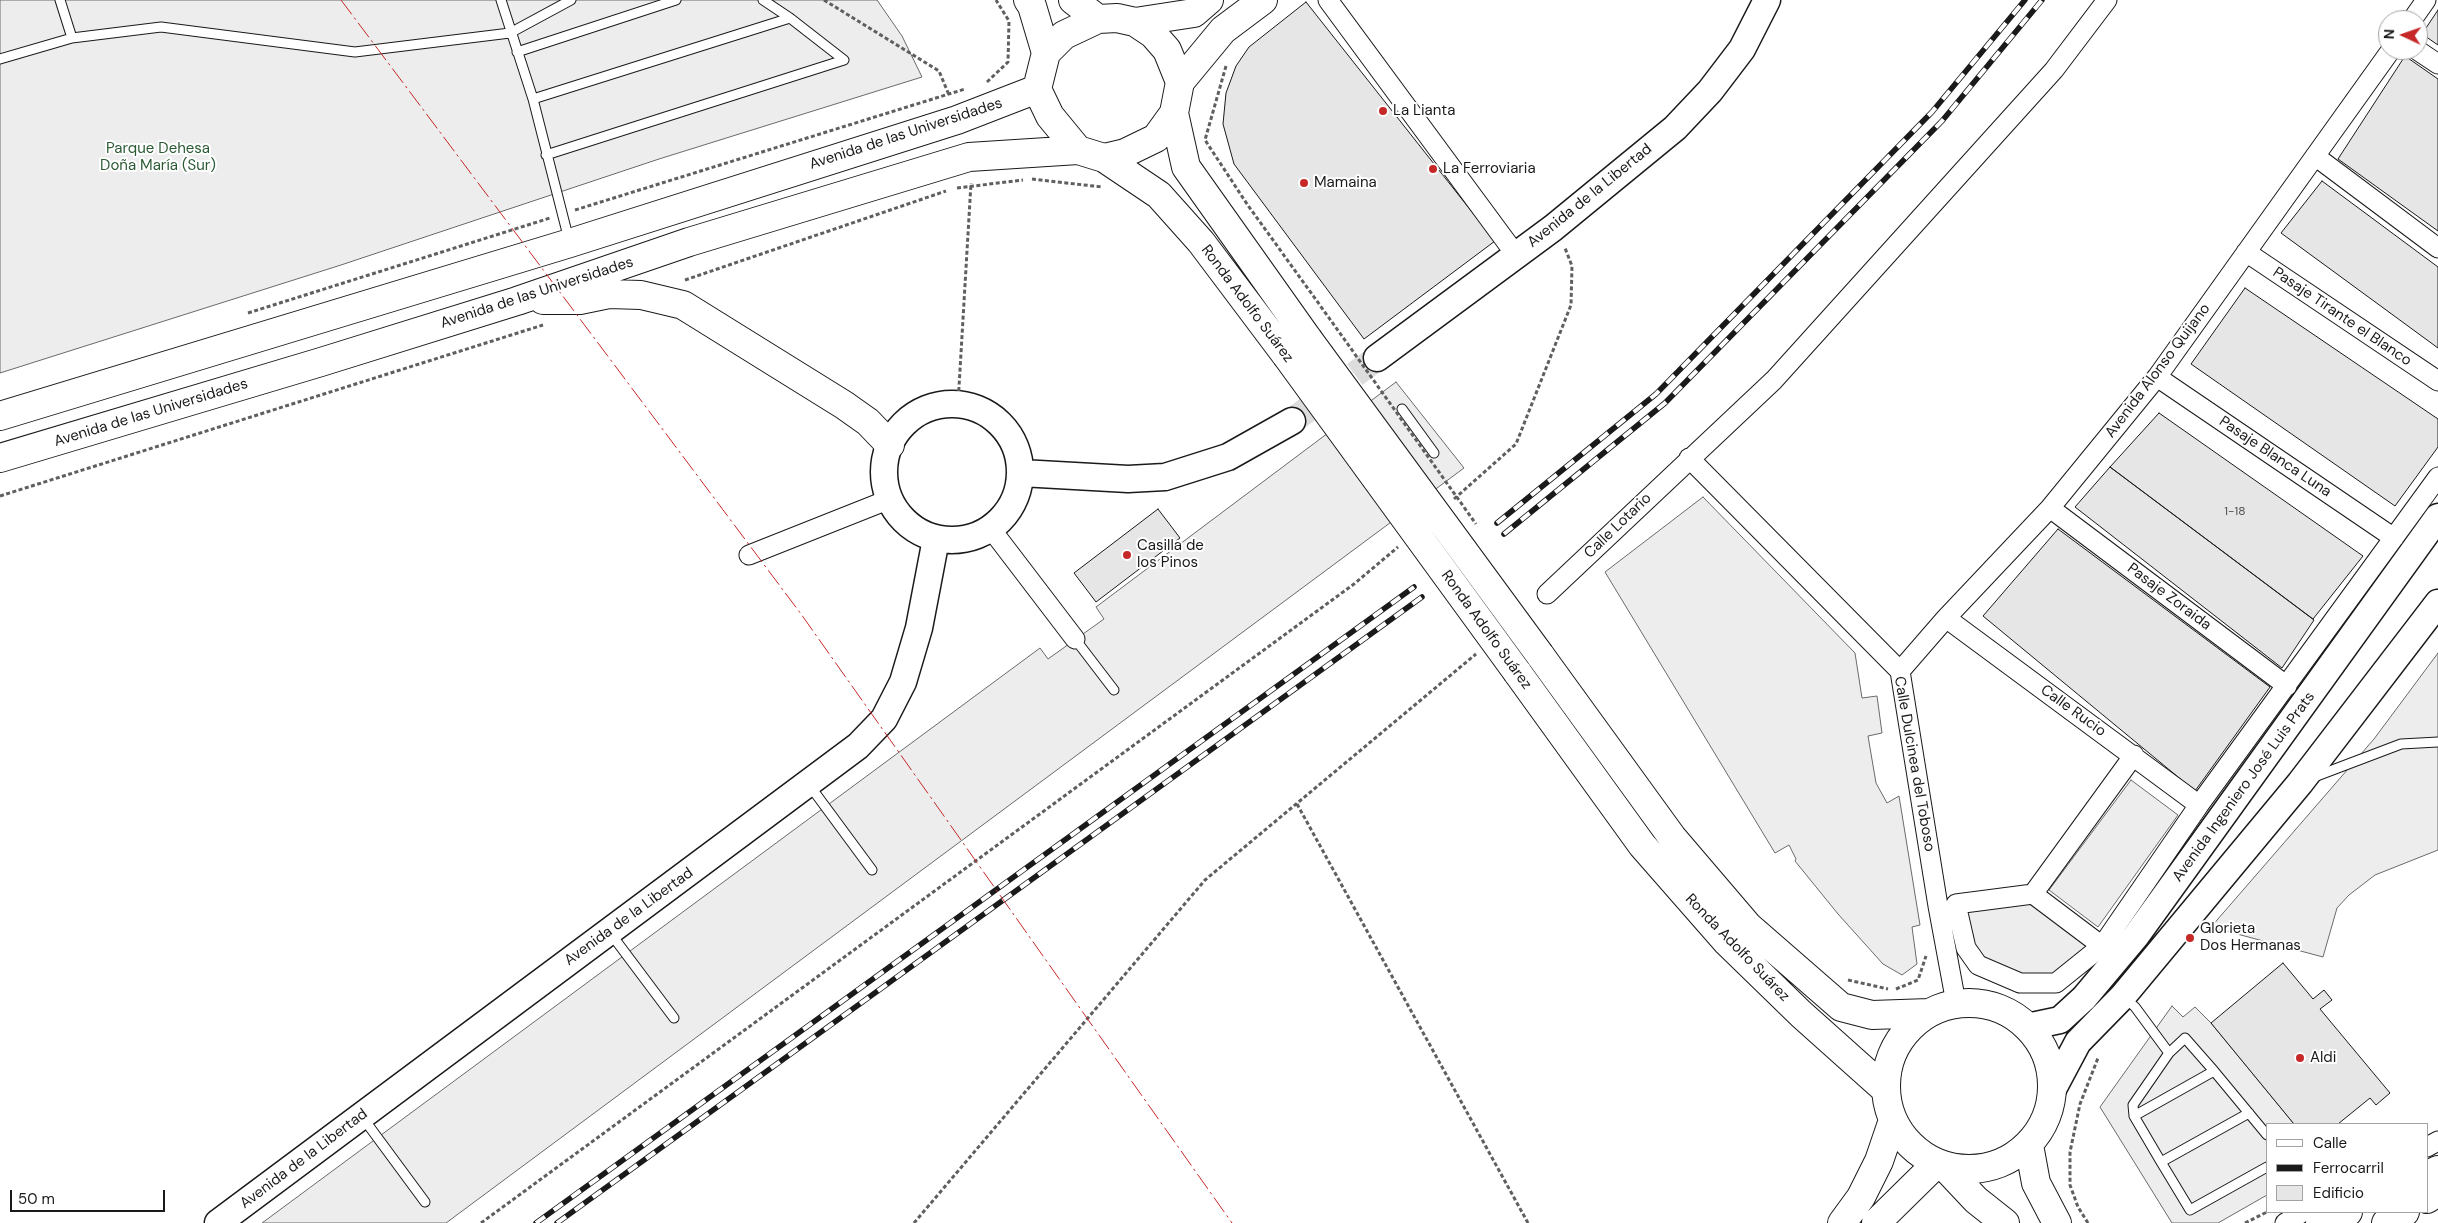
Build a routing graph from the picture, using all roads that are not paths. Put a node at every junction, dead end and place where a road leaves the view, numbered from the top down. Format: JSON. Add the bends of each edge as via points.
{"nodes":[{"id":1,"x":60,"y":0,"type":"edge"},
{"id":2,"x":501,"y":0,"type":"edge"},
{"id":3,"x":571,"y":0,"type":"edge"},
{"id":4,"x":676,"y":0,"type":"edge"},
{"id":5,"x":763,"y":0,"type":"edge"},
{"id":6,"x":1028,"y":0,"type":"edge"},
{"id":7,"x":1073,"y":0,"type":"edge"},
{"id":8,"x":1209,"y":0,"type":"edge"},
{"id":9,"x":1262,"y":0,"type":"edge"},
{"id":10,"x":1328,"y":0,"type":"edge"},
{"id":11,"x":2107,"y":0,"type":"edge"},
{"id":12,"x":1759,"y":4,"type":"edge"},
{"id":13,"x":790,"y":18,"type":"junction"},
{"id":14,"x":1098,"y":19,"type":"junction"},
{"id":15,"x":1135,"y":22,"type":"junction"},
{"id":16,"x":510,"y":33,"type":"junction"},
{"id":17,"x":72,"y":38,"type":"junction"},
{"id":18,"x":517,"y":52,"type":"junction"},
{"id":19,"x":1046,"y":53,"type":"junction"},
{"id":20,"x":0,"y":59,"type":"edge"},
{"id":21,"x":2384,"y":60,"type":"edge"},
{"id":22,"x":1180,"y":82,"type":"junction"},
{"id":23,"x":1037,"y":89,"type":"junction"},
{"id":24,"x":533,"y":99,"type":"junction"},
{"id":25,"x":1174,"y":113,"type":"junction"},
{"id":26,"x":1078,"y":150,"type":"junction"},
{"id":27,"x":546,"y":155,"type":"junction"},
{"id":28,"x":2315,"y":156,"type":"junction"},
{"id":29,"x":1104,"y":158,"type":"junction"},
{"id":30,"x":570,"y":243,"type":"junction"},
{"id":31,"x":2438,"y":248,"type":"edge"},
{"id":32,"x":2246,"y":252,"type":"junction"},
{"id":33,"x":1516,"y":255,"type":"junction"},
{"id":34,"x":517,"y":301,"type":"junction"},
{"id":35,"x":1377,"y":358,"type":"tunnel mouth"},
{"id":36,"x":2157,"y":376,"type":"junction"},
{"id":37,"x":2431,"y":377,"type":"edge"},
{"id":38,"x":1402,"y":409,"type":"dead end"},
{"id":39,"x":0,"y":416,"type":"edge"},
{"id":40,"x":1292,"y":421,"type":"tunnel mouth"},
{"id":41,"x":890,"y":445,"type":"junction"},
{"id":42,"x":1434,"y":452,"type":"dead end"},
{"id":43,"x":0,"y":458,"type":"edge"},
{"id":44,"x":1690,"y":458,"type":"junction"},
{"id":45,"x":1020,"y":473,"type":"junction"},
{"id":46,"x":2438,"y":477,"type":"edge"},
{"id":47,"x":890,"y":500,"type":"junction"},
{"id":48,"x":2050,"y":508,"type":"junction"},
{"id":49,"x":2438,"y":517,"type":"edge"},
{"id":50,"x":991,"y":529,"type":"junction"},
{"id":51,"x":2394,"y":538,"type":"junction"},
{"id":52,"x":936,"y":539,"type":"junction"},
{"id":53,"x":749,"y":555,"type":"dead end"},
{"id":54,"x":1547,"y":594,"type":"dead end"},
{"id":55,"x":2438,"y":603,"type":"edge"},
{"id":56,"x":1946,"y":618,"type":"junction"},
{"id":57,"x":1075,"y":639,"type":"joint"},
{"id":58,"x":1900,"y":671,"type":"junction"},
{"id":59,"x":2287,"y":686,"type":"junction"},
{"id":60,"x":1114,"y":690,"type":"dead end"},
{"id":61,"x":2438,"y":742,"type":"edge"},
{"id":62,"x":2134,"y":756,"type":"junction"},
{"id":63,"x":2300,"y":783,"type":"junction"},
{"id":64,"x":808,"y":784,"type":"junction"},
{"id":65,"x":2199,"y":805,"type":"junction"},
{"id":66,"x":872,"y":870,"type":"dead end"},
{"id":67,"x":2033,"y":894,"type":"junction"},
{"id":68,"x":609,"y":931,"type":"junction"},
{"id":69,"x":2102,"y":946,"type":"junction"},
{"id":70,"x":2123,"y":996,"type":"junction"},
{"id":71,"x":1956,"y":1003,"type":"junction"},
{"id":72,"x":1929,"y":1013,"type":"junction"},
{"id":73,"x":674,"y":1018,"type":"dead end"},
{"id":74,"x":2027,"y":1027,"type":"junction"},
{"id":75,"x":2169,"y":1053,"type":"junction"},
{"id":76,"x":2214,"y":1071,"type":"junction"},
{"id":77,"x":2054,"y":1089,"type":"junction"},
{"id":78,"x":1886,"y":1090,"type":"junction"},
{"id":79,"x":2249,"y":1113,"type":"junction"},
{"id":80,"x":361,"y":1116,"type":"junction"},
{"id":81,"x":2134,"y":1116,"type":"junction"},
{"id":82,"x":1893,"y":1120,"type":"junction"},
{"id":83,"x":2266,"y":1134,"type":"edge"},
{"id":84,"x":2028,"y":1145,"type":"junction"},
{"id":85,"x":2161,"y":1162,"type":"junction"},
{"id":86,"x":1940,"y":1165,"type":"junction"},
{"id":87,"x":2266,"y":1168,"type":"edge"},
{"id":88,"x":426,"y":1202,"type":"dead end"},
{"id":89,"x":2301,"y":1213,"type":"edge"},
{"id":90,"x":2345,"y":1213,"type":"edge"},
{"id":91,"x":2403,"y":1213,"type":"edge"},
{"id":92,"x":218,"y":1223,"type":"edge"},
{"id":93,"x":1842,"y":1223,"type":"edge"},
{"id":94,"x":1876,"y":1223,"type":"edge"},
{"id":95,"x":2004,"y":1223,"type":"edge"},
{"id":96,"x":2057,"y":1223,"type":"edge"},
{"id":97,"x":2285,"y":1223,"type":"edge"},
{"id":98,"x":2320,"y":1223,"type":"edge"},
{"id":99,"x":2386,"y":1223,"type":"edge"}],
"edges":[{"from":1,"to":17,"type":"lane"},
{"from":2,"to":16,"type":"lane"},
{"from":3,"to":16,"type":"lane"},
{"from":4,"to":18,"type":"lane"},
{"from":5,"to":13,"type":"lane"},
{"from":6,"to":19,"type":"main road"},
{"from":7,"to":14,"type":"main road"},
{"from":8,"to":15,"type":"main road","via":[[1194,13]]},
{"from":9,"to":22,"type":"main road","via":[[1223,30]]},
{"from":10,"to":33,"type":"street"},
{"from":11,"to":44,"type":"street","name":"Calle Lotario","via":[[2054,70],[1774,380]]},
{"from":12,"to":33,"type":"main road","name":"Avenida de la Libertad","via":[[1742,49],[1675,128],[1554,228]]},
{"from":13,"to":24,"type":"lane"},
{"from":13,"to":27,"type":"lane","via":[[844,60]]},
{"from":14,"to":15,"type":"main road"},
{"from":14,"to":19,"type":"main road","via":[[1064,35]]},
{"from":15,"to":22,"type":"main road","via":[[1153,34],[1167,50]]},
{"from":16,"to":17,"type":"lane","via":[[354,52],[161,27]]},
{"from":16,"to":18,"type":"lane"},
{"from":17,"to":20,"type":"lane"},
{"from":18,"to":24,"type":"lane"},
{"from":19,"to":23,"type":"main road"},
{"from":21,"to":28,"type":"street","name":"Avenida Alonso Quijano"},
{"from":22,"to":25,"type":"main road"},
{"from":23,"to":26,"type":"main road","via":[[1050,116]]},
{"from":23,"to":30,"type":"main road","name":"Avenida de las Universidades","via":[[957,120]]},
{"from":24,"to":27,"type":"lane"},
{"from":25,"to":29,"type":"main road","via":[[1156,138],[1125,153]]},
{"from":25,"to":72,"type":"main road","name":"Ronda Adolfo Suárez","bridge":true,"via":[[1186,167],[1672,837],[1748,926],[1841,1007],[1872,1015]]},
{"from":26,"to":29,"type":"main road"},
{"from":26,"to":34,"type":"main road","name":"Avenida de las Universidades","via":[[969,157],[689,242]]},
{"from":27,"to":30,"type":"lane"},
{"from":28,"to":31,"type":"street"},
{"from":28,"to":32,"type":"street","name":"Avenida Alonso Quijano"},
{"from":29,"to":78,"type":"main road","name":"Ronda Adolfo Suárez","bridge":true,"via":[[1159,195],[1201,242],[1642,845],[1727,942]]},
{"from":30,"to":39,"type":"main road","name":"Avenida de las Universidades"},
{"from":32,"to":36,"type":"street","name":"Avenida Alonso Quijano"},
{"from":32,"to":37,"type":"street","name":"Pasaje Tirante el Blanco"},
{"from":33,"to":35,"type":"main road","name":"Avenida de la Libertad"},
{"from":34,"to":41,"type":"main road","via":[[580,300],[609,294],[641,295],[683,304],[844,405],[868,422]]},
{"from":34,"to":43,"type":"main road","name":"Avenida de las Universidades"},
{"from":36,"to":48,"type":"street","name":"Avenida Alonso Quijano"},
{"from":36,"to":51,"type":"street","name":"Pasaje Blanca Luna"},
{"from":38,"to":42,"type":"lane"},
{"from":40,"to":45,"type":"main road","via":[[1228,457],[1165,477],[1128,479]]},
{"from":41,"to":45,"type":"main road","via":[[901,427],[918,414],[937,406],[958,404],[982,411],[1003,426],[1016,448]]},
{"from":41,"to":47,"type":"main road","via":[[885,463]]},
{"from":44,"to":54,"type":"street","name":"Calle Lotario"},
{"from":44,"to":58,"type":"street","name":"Calle Dulcinea del Toboso"},
{"from":45,"to":50,"type":"main road","via":[[1017,494],[1007,514]]},
{"from":46,"to":51,"type":"street","name":"Avenida Ingeniero José Luis Prats"},
{"from":47,"to":52,"type":"main road","via":[[901,517],[917,531]]},
{"from":47,"to":53,"type":"street"},
{"from":48,"to":56,"type":"street","name":"Avenida Alonso Quijano"},
{"from":48,"to":59,"type":"street","name":"Pasaje Zoraida"},
{"from":49,"to":74,"type":"main road","name":"Avenida Ingeniero José Luis Prats","via":[[2136,936],[2084,998],[2060,1020]]},
{"from":50,"to":52,"type":"main road","via":[[956,541]]},
{"from":50,"to":57,"type":"street"},
{"from":51,"to":59,"type":"street","name":"Avenida Ingeniero José Luis Prats"},
{"from":52,"to":64,"type":"main road","name":"Avenida de la Libertad","via":[[919,628],[903,682],[884,719],[858,746]]},
{"from":55,"to":63,"type":"main road"},
{"from":56,"to":58,"type":"street","name":"Avenida Alonso Quijano"},
{"from":56,"to":62,"type":"street","name":"Calle Rucio"},
{"from":57,"to":60,"type":"lane"},
{"from":58,"to":71,"type":"street","name":"Calle Dulcinea del Toboso"},
{"from":59,"to":65,"type":"street","name":"Avenida Ingeniero José Luis Prats"},
{"from":61,"to":63,"type":"lane","via":[[2401,744]]},
{"from":62,"to":65,"type":"street","name":"Calle Rucio"},
{"from":62,"to":67,"type":"street"},
{"from":63,"to":70,"type":"main road"},
{"from":64,"to":66,"type":"lane"},
{"from":64,"to":68,"type":"main road","name":"Avenida de la Libertad"},
{"from":65,"to":69,"type":"street","name":"Avenida Ingeniero José Luis Prats"},
{"from":67,"to":69,"type":"street"},
{"from":67,"to":69,"type":"street","name":"Avenida Ingeniero José Luis Prats","via":[[1956,904],[1966,948],[1978,966],[2020,983],[2056,983]]},
{"from":68,"to":73,"type":"lane"},
{"from":68,"to":80,"type":"main road","name":"Avenida de la Libertad"},
{"from":70,"to":75,"type":"lane"},
{"from":70,"to":77,"type":"main road","via":[[2078,1042]]},
{"from":71,"to":72,"type":"main road"},
{"from":71,"to":74,"type":"main road","via":[[1990,1005],[2006,1011]]},
{"from":72,"to":78,"type":"main road","via":[[1902,1036],[1890,1059]]},
{"from":74,"to":77,"type":"main road","via":[[2049,1063]]},
{"from":75,"to":76,"type":"lane","via":[[2185,1038]]},
{"from":75,"to":81,"type":"lane","via":[[2133,1105]]},
{"from":76,"to":79,"type":"lane"},
{"from":76,"to":81,"type":"lane"},
{"from":77,"to":84,"type":"main road","via":[[2047,1116]]},
{"from":78,"to":82,"type":"main road","via":[[1887,1106]]},
{"from":79,"to":83,"type":"lane"},
{"from":79,"to":85,"type":"lane"},
{"from":80,"to":88,"type":"lane"},
{"from":80,"to":92,"type":"main road","name":"Avenida de la Libertad"},
{"from":81,"to":85,"type":"lane"},
{"from":82,"to":86,"type":"main road","via":[[1908,1144]]},
{"from":82,"to":93,"type":"main road","via":[[1879,1162],[1861,1197]]},
{"from":84,"to":86,"type":"main road","via":[[2002,1163],[1987,1168],[1971,1170]]},
{"from":84,"to":96,"type":"main road","via":[[2036,1183]]},
{"from":85,"to":87,"type":"lane","via":[[2190,1210]]},
{"from":86,"to":94,"type":"main road"},
{"from":86,"to":95,"type":"main road"},
{"from":89,"to":97,"type":"street"},
{"from":90,"to":98,"type":"main road"},
{"from":91,"to":99,"type":"main road"}]}
